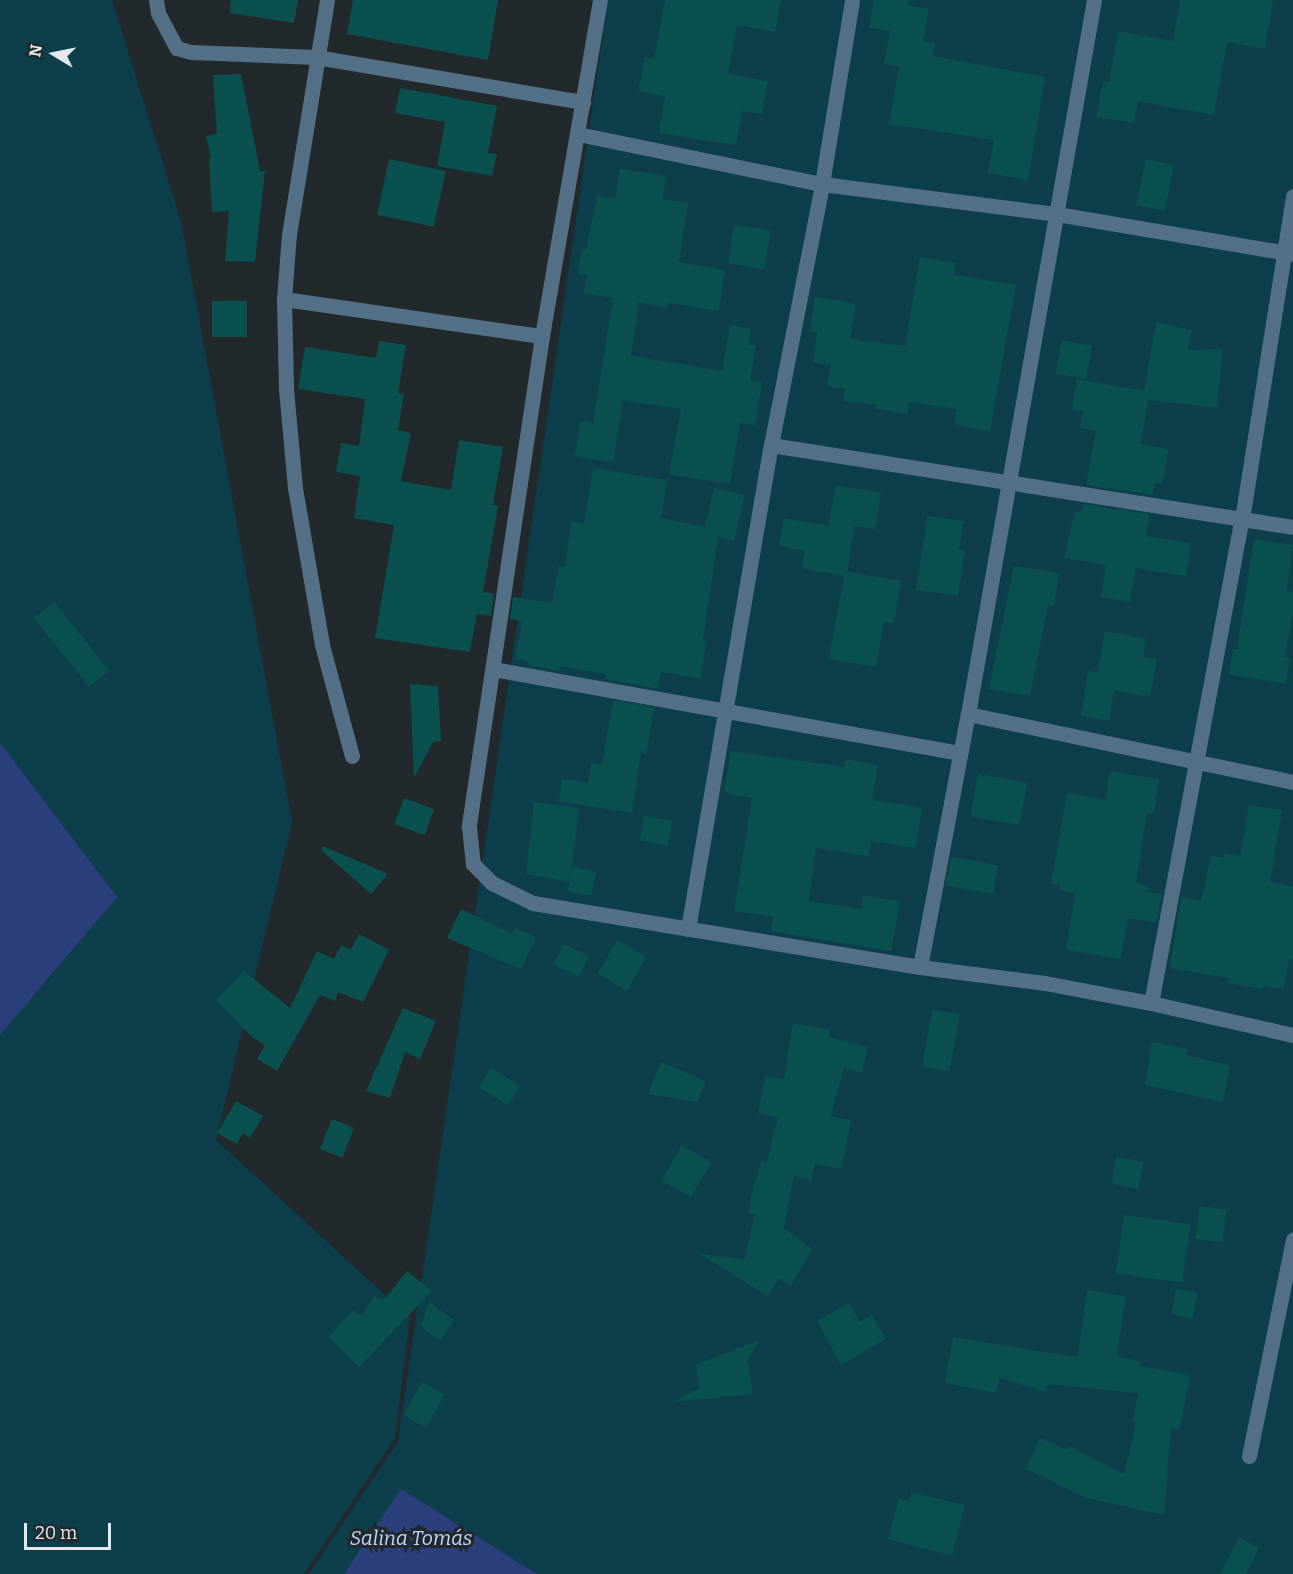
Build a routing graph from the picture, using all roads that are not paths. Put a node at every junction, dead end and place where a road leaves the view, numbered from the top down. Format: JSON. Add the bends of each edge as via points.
{"nodes":[{"id":1,"x":156,"y":0,"type":"edge"},
{"id":2,"x":327,"y":0,"type":"edge"},
{"id":3,"x":600,"y":0,"type":"edge"},
{"id":4,"x":852,"y":0,"type":"edge"},
{"id":5,"x":1094,"y":0,"type":"edge"},
{"id":6,"x":316,"y":57,"type":"junction"},
{"id":7,"x":584,"y":102,"type":"junction"},
{"id":8,"x":578,"y":134,"type":"junction"},
{"id":9,"x":822,"y":184,"type":"junction"},
{"id":10,"x":1293,"y":196,"type":"edge"},
{"id":11,"x":1056,"y":214,"type":"junction"},
{"id":12,"x":1288,"y":253,"type":"edge"},
{"id":13,"x":284,"y":299,"type":"junction"},
{"id":14,"x":542,"y":336,"type":"junction"},
{"id":15,"x":771,"y":445,"type":"junction"},
{"id":16,"x":1008,"y":481,"type":"junction"},
{"id":17,"x":1242,"y":519,"type":"junction"},
{"id":18,"x":1293,"y":527,"type":"edge"},
{"id":19,"x":493,"y":669,"type":"junction"},
{"id":20,"x":726,"y":711,"type":"junction"},
{"id":21,"x":968,"y":714,"type":"junction"},
{"id":22,"x":961,"y":753,"type":"junction"},
{"id":23,"x":352,"y":756,"type":"dead end"},
{"id":24,"x":1197,"y":761,"type":"junction"},
{"id":25,"x":1293,"y":782,"type":"edge"},
{"id":26,"x":688,"y":928,"type":"junction"},
{"id":27,"x":920,"y":967,"type":"junction"},
{"id":28,"x":1151,"y":1003,"type":"junction"},
{"id":29,"x":1293,"y":1035,"type":"edge"},
{"id":30,"x":1293,"y":1239,"type":"edge"},
{"id":31,"x":1249,"y":1456,"type":"dead end"}],
"edges":[{"from":1,"to":6,"type":"street","via":[[158,13],[177,48],[191,52]]},
{"from":2,"to":6,"type":"street"},
{"from":3,"to":7,"type":"street"},
{"from":4,"to":9,"type":"street"},
{"from":5,"to":11,"type":"street"},
{"from":6,"to":7,"type":"street"},
{"from":6,"to":13,"type":"street","via":[[289,234]]},
{"from":7,"to":8,"type":"street"},
{"from":8,"to":9,"type":"street"},
{"from":8,"to":14,"type":"street"},
{"from":9,"to":11,"type":"street"},
{"from":9,"to":15,"type":"street"},
{"from":10,"to":12,"type":"street"},
{"from":11,"to":12,"type":"street"},
{"from":11,"to":16,"type":"street"},
{"from":12,"to":17,"type":"street"},
{"from":13,"to":14,"type":"street"},
{"from":13,"to":23,"type":"street","via":[[286,389],[295,488],[322,645]]},
{"from":14,"to":19,"type":"street"},
{"from":15,"to":16,"type":"street"},
{"from":15,"to":20,"type":"street"},
{"from":16,"to":17,"type":"street"},
{"from":16,"to":21,"type":"street"},
{"from":17,"to":18,"type":"street"},
{"from":17,"to":24,"type":"street"},
{"from":19,"to":20,"type":"street"},
{"from":19,"to":26,"type":"street","via":[[469,827],[473,864],[492,883],[533,903]]},
{"from":20,"to":22,"type":"street"},
{"from":20,"to":26,"type":"street"},
{"from":21,"to":22,"type":"street"},
{"from":21,"to":24,"type":"street"},
{"from":22,"to":27,"type":"street"},
{"from":24,"to":25,"type":"street"},
{"from":24,"to":28,"type":"street"},
{"from":26,"to":27,"type":"street"},
{"from":27,"to":28,"type":"street","via":[[1045,983]]},
{"from":28,"to":29,"type":"street"},
{"from":30,"to":31,"type":"street"}]}
